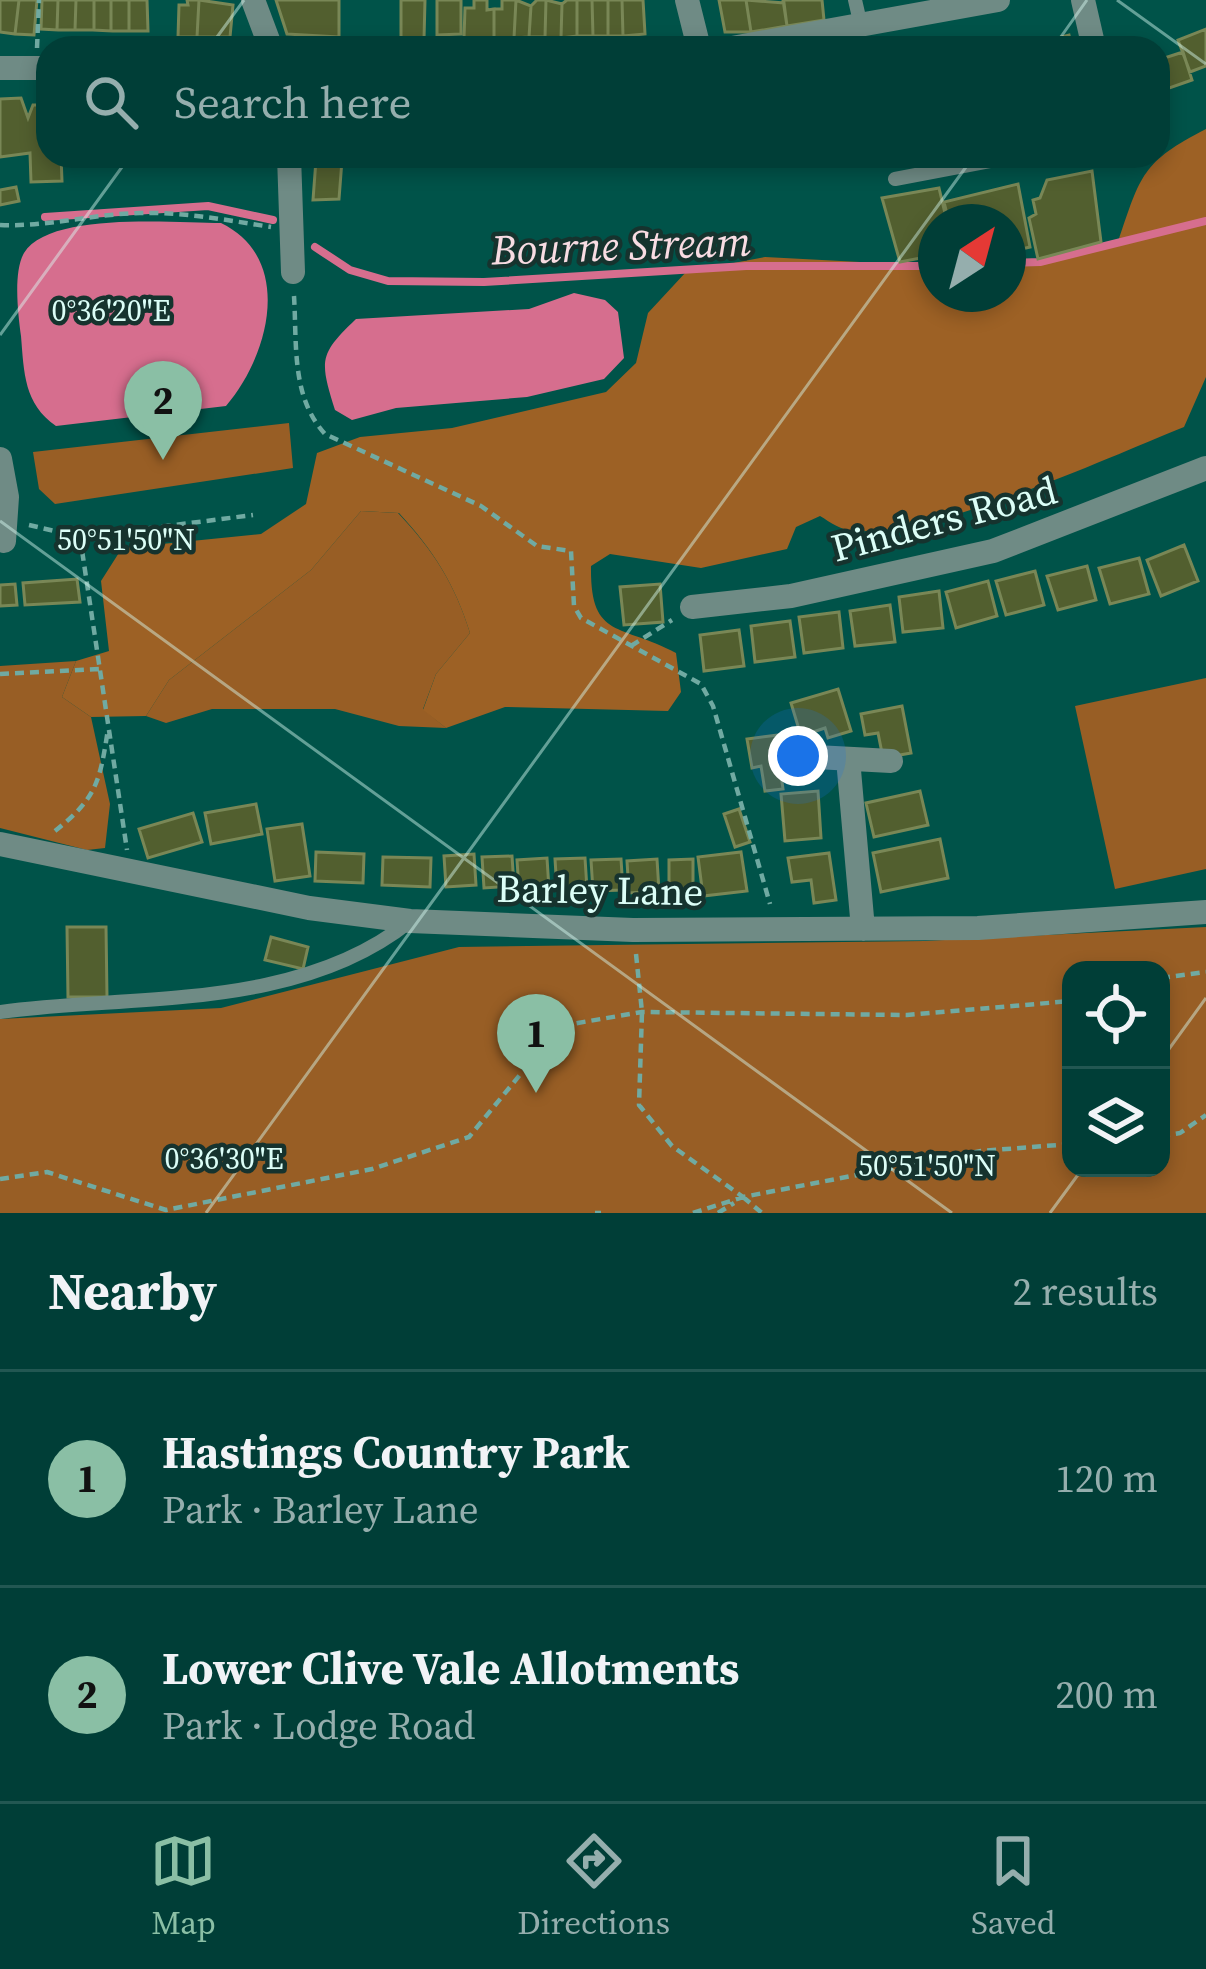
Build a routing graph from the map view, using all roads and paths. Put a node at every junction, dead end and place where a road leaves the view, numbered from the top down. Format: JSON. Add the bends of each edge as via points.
{"nodes":[{"id":1,"x":39,"y":0,"type":"edge"},
{"id":2,"x":253,"y":0,"type":"edge"},
{"id":3,"x":687,"y":0,"type":"edge"},
{"id":4,"x":855,"y":0,"type":"edge"},
{"id":5,"x":998,"y":0,"type":"edge"},
{"id":6,"x":1083,"y":0,"type":"edge"},
{"id":7,"x":861,"y":26,"type":"junction"},
{"id":8,"x":41,"y":36,"type":"edge"},
{"id":9,"x":266,"y":36,"type":"edge"},
{"id":10,"x":696,"y":36,"type":"edge"},
{"id":11,"x":802,"y":36,"type":"edge"},
{"id":12,"x":1091,"y":36,"type":"edge"},
{"id":13,"x":36,"y":59,"type":"edge"},
{"id":14,"x":0,"y":68,"type":"edge"},
{"id":15,"x":290,"y":168,"type":"edge"},
{"id":16,"x":950,"y":168,"type":"edge"},
{"id":17,"x":895,"y":178,"type":"dead end"},
{"id":18,"x":0,"y":225,"type":"edge"},
{"id":19,"x":289,"y":229,"type":"junction"},
{"id":20,"x":293,"y":272,"type":"joint"},
{"id":21,"x":0,"y":459,"type":"edge"},
{"id":22,"x":1206,"y":468,"type":"edge"},
{"id":23,"x":253,"y":515,"type":"dead end"},
{"id":24,"x":3,"y":529,"type":"edge"},
{"id":25,"x":80,"y":537,"type":"junction"},
{"id":26,"x":692,"y":607,"type":"joint"},
{"id":27,"x":629,"y":647,"type":"junction"},
{"id":28,"x":100,"y":669,"type":"junction"},
{"id":29,"x":0,"y":674,"type":"edge"},
{"id":30,"x":108,"y":724,"type":"junction"},
{"id":31,"x":797,"y":756,"type":"dead end"},
{"id":32,"x":848,"y":759,"type":"junction"},
{"id":33,"x":891,"y":761,"type":"dead end"},
{"id":34,"x":12,"y":847,"type":"edge"},
{"id":35,"x":131,"y":873,"type":"junction"},
{"id":36,"x":1206,"y":912,"type":"edge"},
{"id":37,"x":410,"y":921,"type":"junction"},
{"id":38,"x":777,"y":928,"type":"junction"},
{"id":39,"x":863,"y":928,"type":"junction"},
{"id":40,"x":633,"y":930,"type":"junction"},
{"id":41,"x":1206,"y":972,"type":"edge"},
{"id":42,"x":1170,"y":977,"type":"edge"},
{"id":43,"x":1062,"y":1002,"type":"edge"},
{"id":44,"x":0,"y":1012,"type":"edge"},
{"id":45,"x":642,"y":1012,"type":"junction"},
{"id":46,"x":1206,"y":1115,"type":"edge"},
{"id":47,"x":1170,"y":1135,"type":"edge"},
{"id":48,"x":1062,"y":1145,"type":"edge"},
{"id":49,"x":0,"y":1179,"type":"edge"},
{"id":50,"x":743,"y":1197,"type":"junction"},
{"id":51,"x":166,"y":1210,"type":"edge"},
{"id":52,"x":180,"y":1213,"type":"edge"},
{"id":53,"x":693,"y":1213,"type":"edge"},
{"id":54,"x":718,"y":1213,"type":"edge"},
{"id":55,"x":762,"y":1213,"type":"edge"}],
"edges":[{"from":1,"to":8,"type":"path"},
{"from":2,"to":9,"type":"street"},
{"from":3,"to":10,"type":"street"},
{"from":4,"to":7,"type":"lane"},
{"from":5,"to":7,"type":"street"},
{"from":6,"to":12,"type":"street"},
{"from":7,"to":11,"type":"street"},
{"from":13,"to":14,"type":"street"},
{"from":15,"to":19,"type":"street"},
{"from":16,"to":17,"type":"lane"},
{"from":18,"to":19,"type":"path","via":[[141,213],[216,215]]},
{"from":19,"to":20,"type":"street"},
{"from":20,"to":27,"type":"path","via":[[300,388],[316,425],[482,506],[519,537],[571,551],[574,606],[597,632]]},
{"from":21,"to":24,"type":"street"},
{"from":22,"to":26,"type":"street","name":"Pinders Road","via":[[994,550],[791,596]]},
{"from":23,"to":25,"type":"path"},
{"from":24,"to":25,"type":"path"},
{"from":25,"to":28,"type":"path"},
{"from":26,"to":27,"type":"path"},
{"from":27,"to":38,"type":"path","via":[[701,684],[713,706]]},
{"from":28,"to":29,"type":"path"},
{"from":28,"to":30,"type":"path"},
{"from":30,"to":34,"type":"path","via":[[87,806]]},
{"from":30,"to":35,"type":"path"},
{"from":31,"to":32,"type":"street"},
{"from":32,"to":33,"type":"street"},
{"from":32,"to":39,"type":"street"},
{"from":34,"to":35,"type":"street","name":"Barley Lane"},
{"from":35,"to":37,"type":"street","name":"Barley Lane"},
{"from":36,"to":39,"type":"street","name":"Barley Lane"},
{"from":37,"to":40,"type":"street","name":"Barley Lane"},
{"from":37,"to":44,"type":"lane","via":[[371,952],[284,980]]},
{"from":38,"to":39,"type":"street","name":"Barley Lane"},
{"from":38,"to":40,"type":"street","name":"Barley Lane"},
{"from":40,"to":45,"type":"path"},
{"from":41,"to":42,"type":"path"},
{"from":43,"to":45,"type":"path","via":[[908,1015]]},
{"from":45,"to":50,"type":"path","via":[[639,1105],[672,1146]]},
{"from":45,"to":51,"type":"path","via":[[560,1027],[469,1138],[372,1169]]},
{"from":46,"to":47,"type":"path"},
{"from":48,"to":50,"type":"path","via":[[981,1150]]},
{"from":49,"to":51,"type":"path","via":[[47,1172]]},
{"from":50,"to":53,"type":"path"},
{"from":50,"to":54,"type":"path"},
{"from":50,"to":55,"type":"path"},
{"from":51,"to":52,"type":"path"}]}
